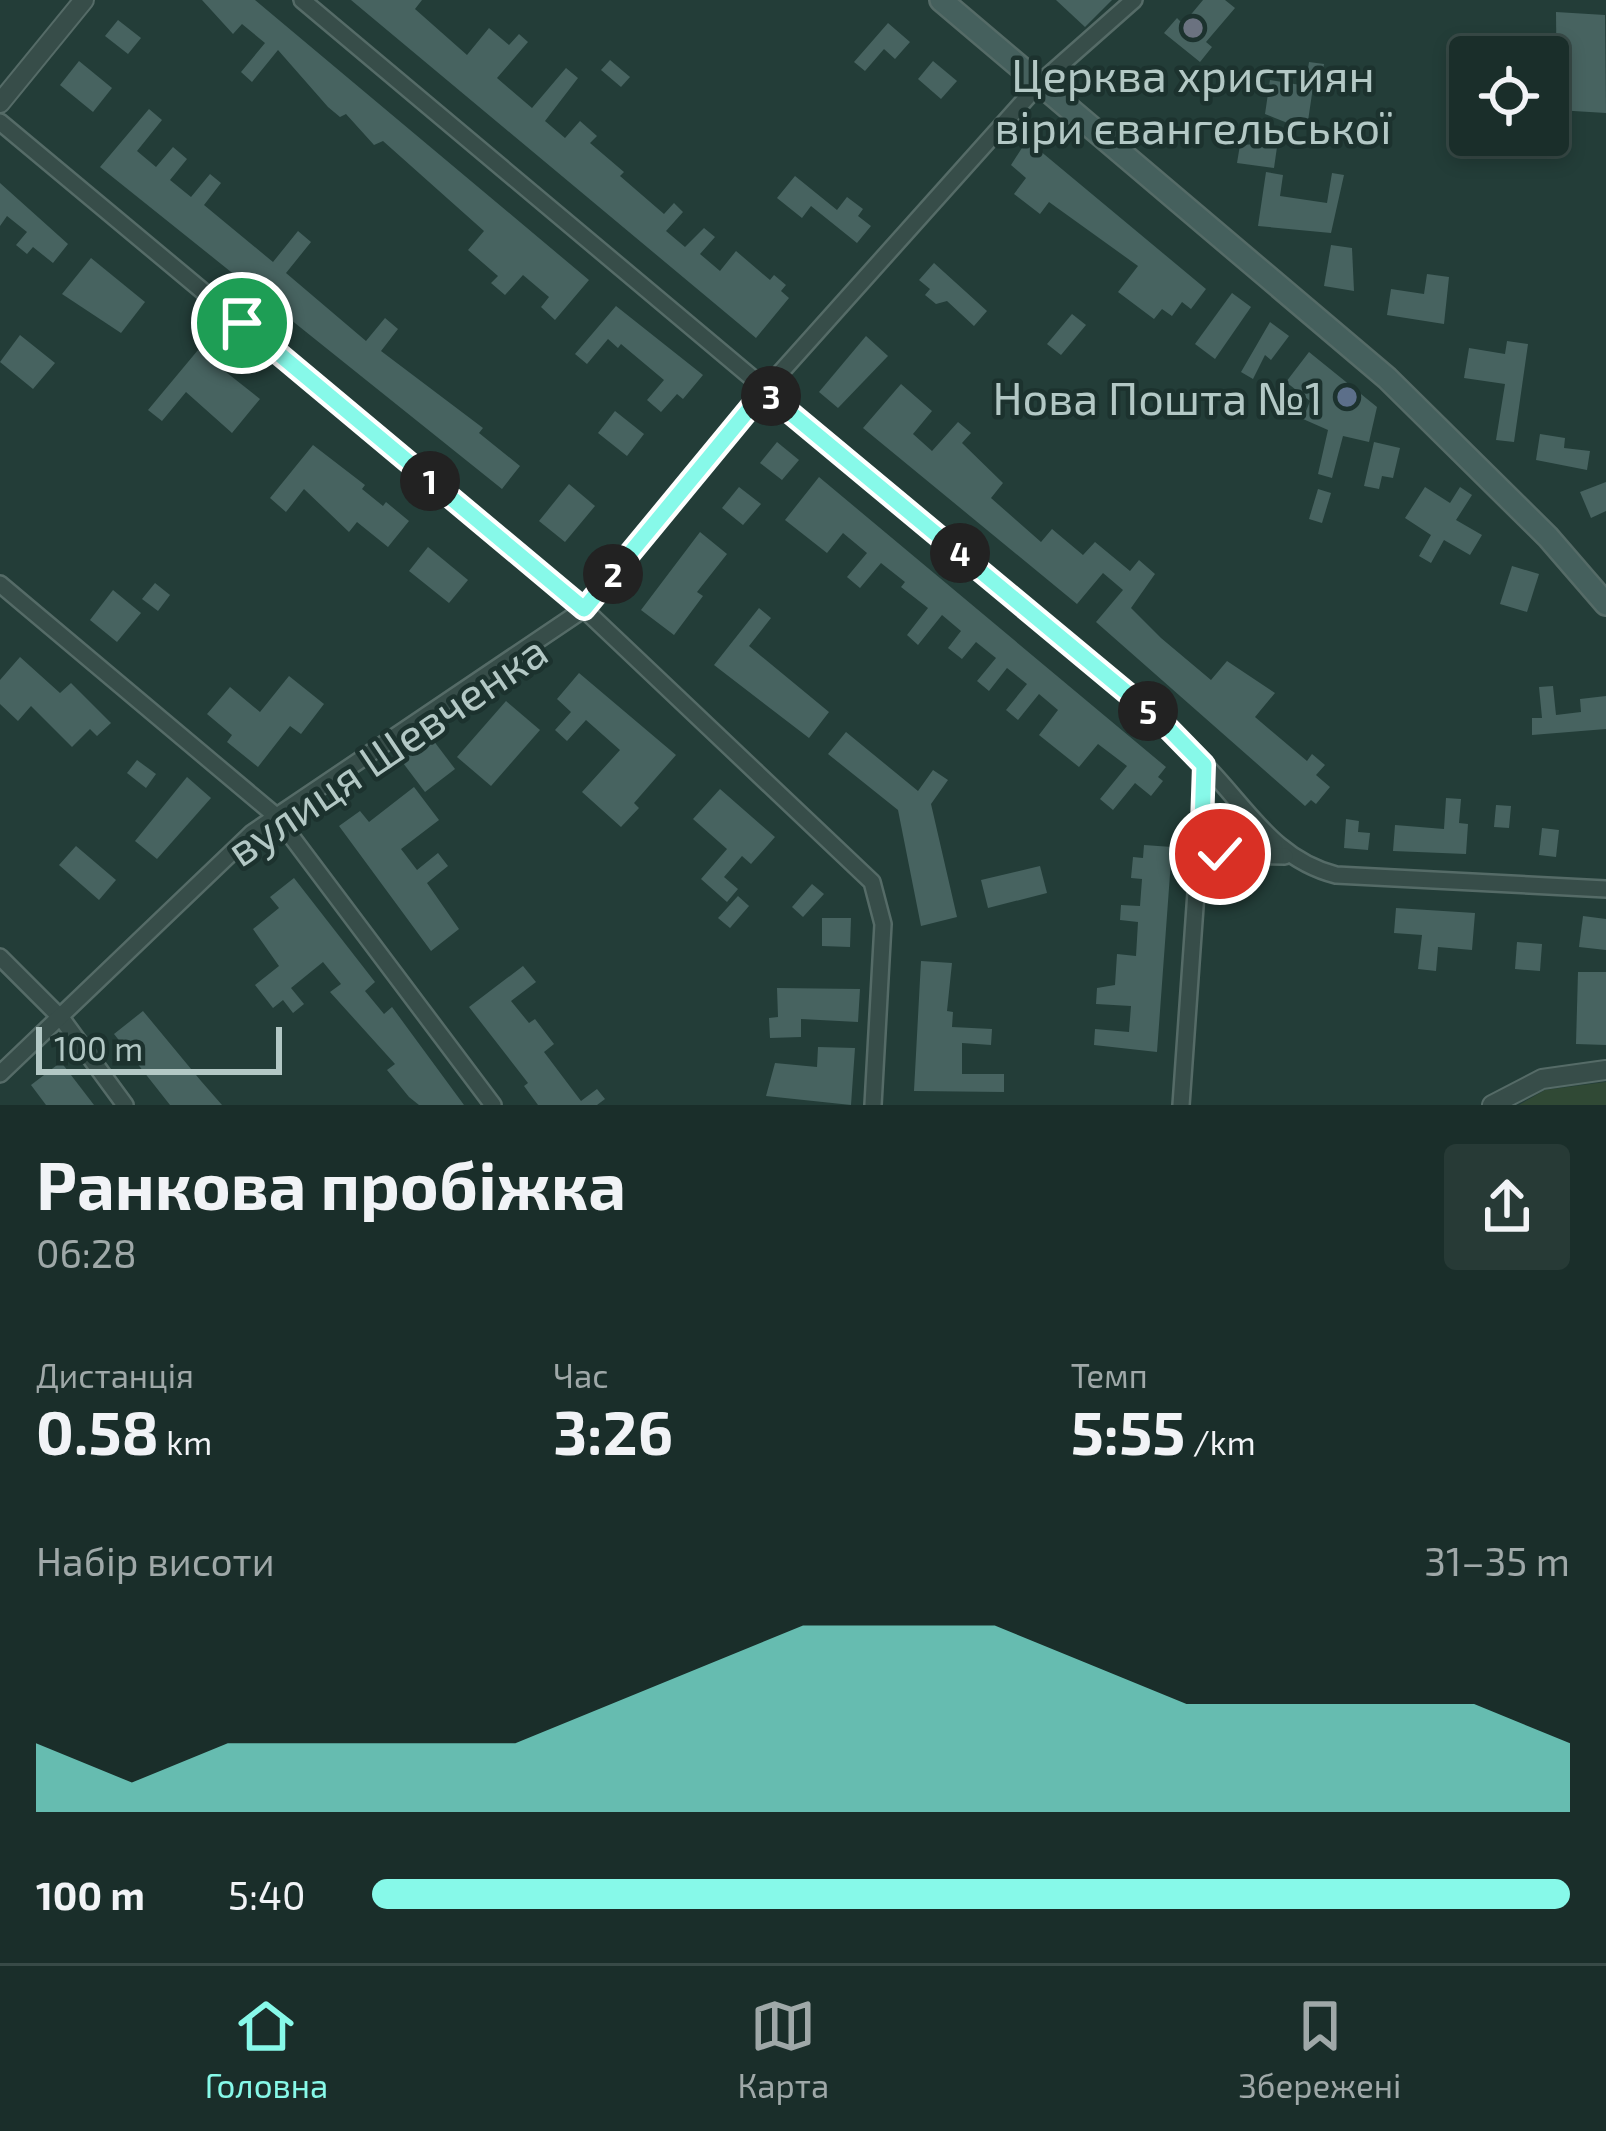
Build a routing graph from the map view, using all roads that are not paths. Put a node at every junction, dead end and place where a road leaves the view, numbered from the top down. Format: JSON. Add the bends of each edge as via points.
{"nodes":[{"id":1,"x":85,"y":0,"type":"edge"},
{"id":2,"x":302,"y":0,"type":"edge"},
{"id":3,"x":941,"y":0,"type":"edge"},
{"id":4,"x":1134,"y":0,"type":"edge"},
{"id":5,"x":1040,"y":83,"type":"junction"},
{"id":6,"x":0,"y":103,"type":"edge"},
{"id":7,"x":0,"y":122,"type":"edge"},
{"id":8,"x":764,"y":391,"type":"junction"},
{"id":9,"x":0,"y":584,"type":"edge"},
{"id":10,"x":1606,"y":604,"type":"edge"},
{"id":11,"x":584,"y":609,"type":"junction"},
{"id":12,"x":1204,"y":765,"type":"junction"},
{"id":13,"x":276,"y":816,"type":"junction"},
{"id":14,"x":1201,"y":855,"type":"junction"},
{"id":15,"x":1286,"y":856,"type":"junction"},
{"id":16,"x":1606,"y":889,"type":"edge"},
{"id":17,"x":0,"y":957,"type":"edge"},
{"id":18,"x":62,"y":1019,"type":"junction"},
{"id":19,"x":1606,"y":1070,"type":"edge"},
{"id":20,"x":0,"y":1074,"type":"edge"},
{"id":21,"x":125,"y":1105,"type":"edge"},
{"id":22,"x":493,"y":1105,"type":"edge"},
{"id":23,"x":874,"y":1105,"type":"edge"},
{"id":24,"x":1181,"y":1105,"type":"edge"},
{"id":25,"x":1492,"y":1105,"type":"edge"}],
"edges":[{"from":1,"to":6,"type":"street"},
{"from":2,"to":8,"type":"street"},
{"from":3,"to":5,"type":"main road"},
{"from":4,"to":5,"type":"street","name":"вулиця Шевченка"},
{"from":5,"to":8,"type":"street","name":"вулиця Шевченка"},
{"from":5,"to":10,"type":"main road","via":[[1387,378]]},
{"from":7,"to":11,"type":"street"},
{"from":8,"to":11,"type":"street","name":"вулиця Шевченка"},
{"from":8,"to":12,"type":"street"},
{"from":9,"to":13,"type":"street"},
{"from":11,"to":13,"type":"street","name":"вулиця Шевченка"},
{"from":11,"to":23,"type":"street","via":[[872,882],[883,924]]},
{"from":12,"to":14,"type":"street"},
{"from":12,"to":15,"type":"street"},
{"from":13,"to":18,"type":"street","name":"вулиця Шевченка","via":[[195,884]]},
{"from":13,"to":22,"type":"street"},
{"from":14,"to":15,"type":"street"},
{"from":14,"to":24,"type":"street"},
{"from":15,"to":16,"type":"street","via":[[1336,875]]},
{"from":17,"to":18,"type":"street"},
{"from":18,"to":20,"type":"street","name":"вулиця Шевченка"},
{"from":18,"to":21,"type":"street"},
{"from":19,"to":25,"type":"street","via":[[1543,1079]]}]}
